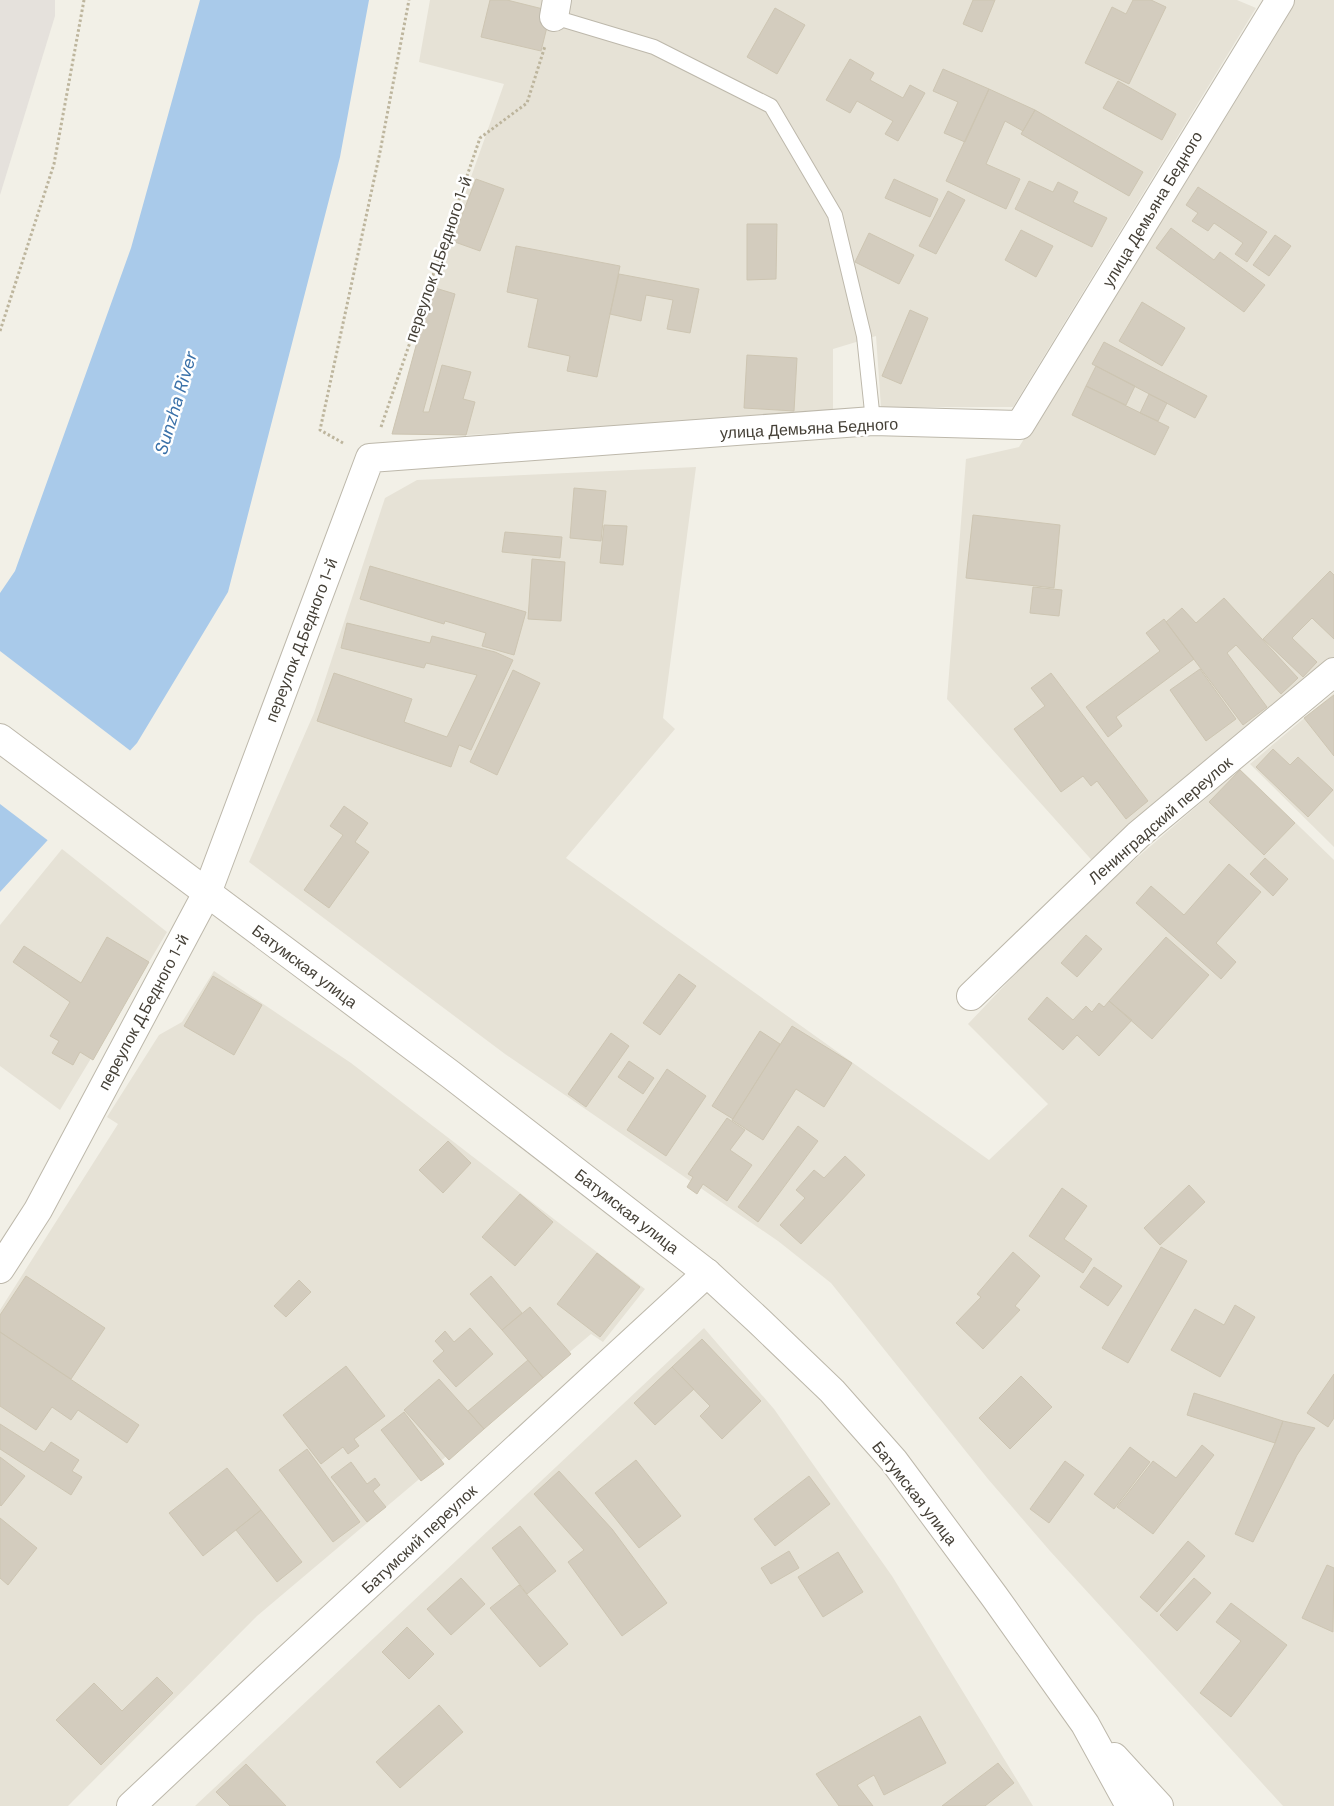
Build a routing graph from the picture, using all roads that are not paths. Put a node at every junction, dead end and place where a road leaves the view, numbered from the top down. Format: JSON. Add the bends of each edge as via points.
{"nodes":[{"id":1,"x":1276,"y":1,"type":"edge"},
{"id":2,"x":555,"y":8,"type":"edge"},
{"id":3,"x":872,"y":422,"type":"junction"},
{"id":4,"x":370,"y":458,"type":"joint"},
{"id":5,"x":1334,"y":672,"type":"edge"},
{"id":6,"x":0,"y":738,"type":"edge"},
{"id":7,"x":206,"y":893,"type":"junction"},
{"id":8,"x":971,"y":996,"type":"dead end"},
{"id":9,"x":0,"y":1269,"type":"edge"},
{"id":10,"x":707,"y":1273,"type":"junction"},
{"id":11,"x":1085,"y":1724,"type":"junction"},
{"id":12,"x":132,"y":1806,"type":"edge"},
{"id":13,"x":1130,"y":1806,"type":"edge"},
{"id":14,"x":1159,"y":1806,"type":"edge"}],
"edges":[{"from":1,"to":3,"type":"street","name":"улица Демьяна Бедного","via":[[1020,425]]},
{"from":2,"to":3,"type":"lane","via":[[654,47],[771,106],[835,216],[864,336]]},
{"from":3,"to":4,"type":"street","name":"улица Демьяна Бедного"},
{"from":4,"to":7,"type":"street","name":"переулок Д.Бедного 1-й"},
{"from":5,"to":8,"type":"street","name":"Ленинградский переулок","via":[[1138,835]]},
{"from":6,"to":7,"type":"street","name":"Батумская улица"},
{"from":7,"to":9,"type":"street","name":"переулок Д.Бедного 1-й","via":[[38,1210]]},
{"from":7,"to":10,"type":"street","name":"Батумская улица","via":[[450,1074]]},
{"from":10,"to":11,"type":"street","name":"Батумская улица","via":[[832,1391],[894,1461]]},
{"from":10,"to":12,"type":"street","name":"Батумский переулок"},
{"from":11,"to":13,"type":"street","name":"Батумская улица"},
{"from":11,"to":14,"type":"street"}]}
